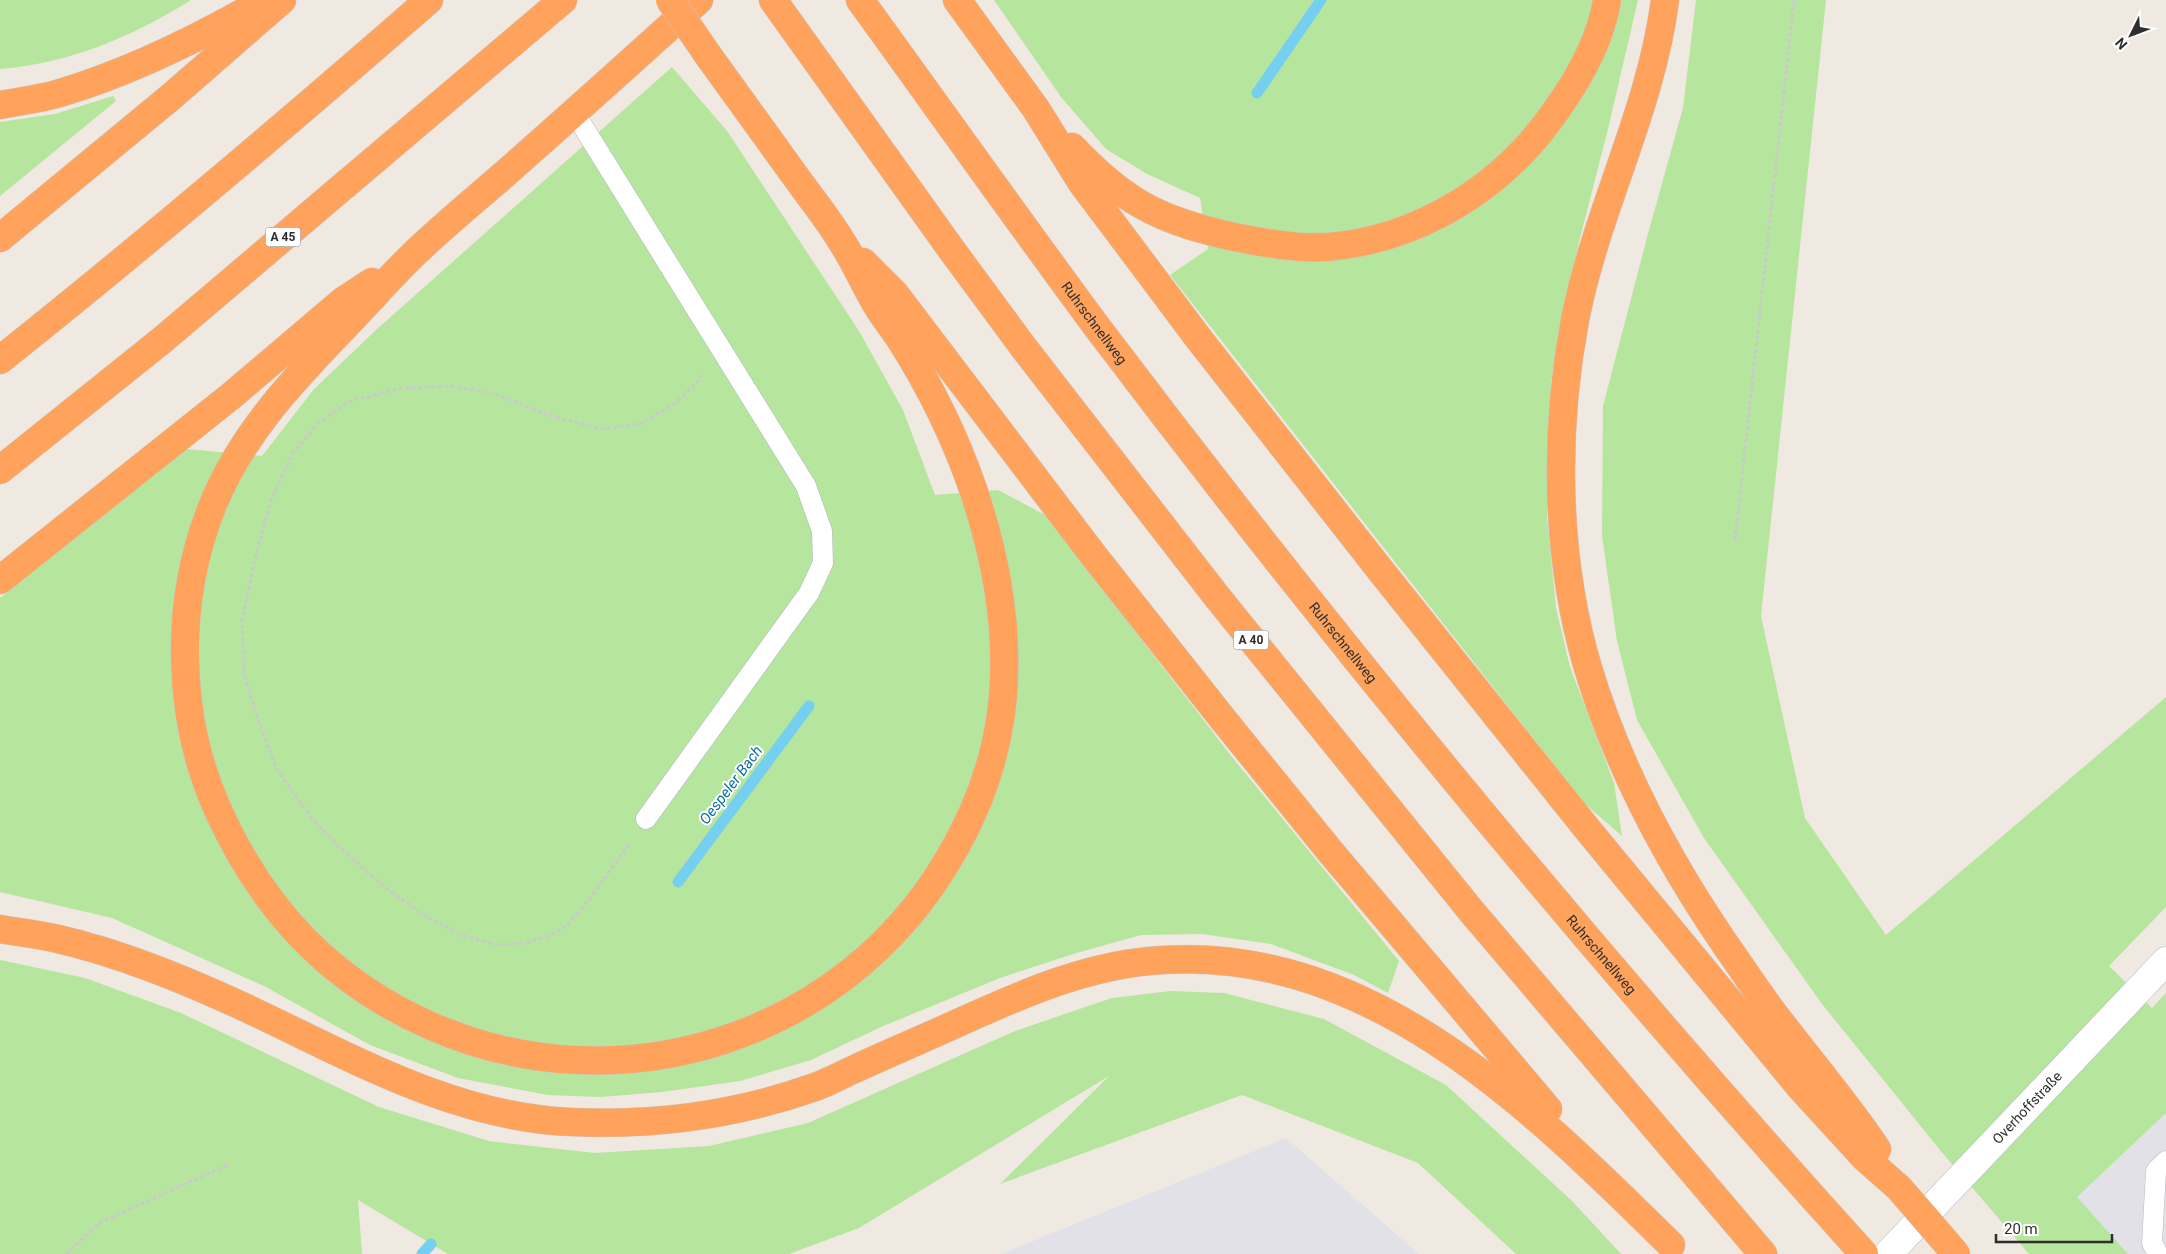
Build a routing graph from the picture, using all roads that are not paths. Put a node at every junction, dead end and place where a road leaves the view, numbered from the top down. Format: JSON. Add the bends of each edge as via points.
{"nodes":[{"id":1,"x":266,"y":0,"type":"edge"},
{"id":2,"x":282,"y":0,"type":"edge"},
{"id":3,"x":429,"y":0,"type":"edge"},
{"id":4,"x":563,"y":0,"type":"edge"},
{"id":5,"x":670,"y":0,"type":"edge"},
{"id":6,"x":700,"y":0,"type":"edge"},
{"id":7,"x":773,"y":0,"type":"edge"},
{"id":8,"x":860,"y":0,"type":"edge"},
{"id":9,"x":957,"y":0,"type":"edge"},
{"id":10,"x":1607,"y":0,"type":"edge"},
{"id":11,"x":1665,"y":0,"type":"edge"},
{"id":12,"x":0,"y":105,"type":"edge"},
{"id":13,"x":1036,"y":109,"type":"junction"},
{"id":14,"x":574,"y":112,"type":"junction"},
{"id":15,"x":0,"y":238,"type":"edge"},
{"id":16,"x":842,"y":242,"type":"junction"},
{"id":17,"x":411,"y":257,"type":"junction"},
{"id":18,"x":0,"y":360,"type":"edge"},
{"id":19,"x":0,"y":470,"type":"edge"},
{"id":20,"x":0,"y":580,"type":"edge"},
{"id":21,"x":646,"y":819,"type":"road end"},
{"id":22,"x":0,"y":929,"type":"edge"},
{"id":23,"x":2166,"y":961,"type":"edge"},
{"id":24,"x":1871,"y":1153,"type":"junction"},
{"id":25,"x":2166,"y":1161,"type":"edge"},
{"id":26,"x":1675,"y":1249,"type":"edge"},
{"id":27,"x":1764,"y":1254,"type":"edge"},
{"id":28,"x":1864,"y":1254,"type":"edge"},
{"id":29,"x":1888,"y":1254,"type":"edge"},
{"id":30,"x":1956,"y":1254,"type":"edge"},
{"id":31,"x":2158,"y":1254,"type":"edge"}],
"edges":[{"from":1,"to":12,"type":"highway","via":[[190,41],[117,73],[59,94]]},
{"from":2,"to":15,"type":"highway"},
{"from":3,"to":18,"type":"highway","via":[[310,104]]},
{"from":4,"to":19,"type":"highway","number":"A 45","via":[[161,341]]},
{"from":5,"to":16,"type":"highway","bridge":true},
{"from":6,"to":14,"type":"highway"},
{"from":7,"to":27,"type":"highway","number":"A 40","via":[[1002,318],[1224,606],[1472,912]]},
{"from":8,"to":28,"type":"highway","name":"Ruhrschnellweg","via":[[1096,324],[1326,621],[1579,930]]},
{"from":9,"to":13,"type":"highway"},
{"from":10,"to":13,"type":"highway","via":[[1606,12],[1589,55],[1568,94],[1541,133],[1516,160],[1490,183],[1455,205],[1388,235],[1358,242],[1327,247],[1292,245],[1251,240],[1185,224],[1142,206],[1113,186]]},
{"from":11,"to":24,"type":"highway","via":[[1650,75],[1587,269],[1568,364],[1561,455],[1562,514],[1572,596],[1588,666],[1615,746],[1637,794],[1690,890],[1726,946],[1841,1098]]},
{"from":13,"to":24,"type":"highway","via":[[1082,183],[1199,338],[1594,838],[1800,1087]]},
{"from":14,"to":17,"type":"highway"},
{"from":14,"to":21,"type":"lane","via":[[806,486],[822,531],[822,563],[809,593]]},
{"from":16,"to":17,"type":"highway","via":[[944,420],[972,485],[984,525],[1003,611],[1005,667],[1000,720],[986,778],[967,828],[914,910],[873,954],[826,992],[783,1017],[743,1034],[656,1057],[608,1061],[551,1060],[461,1039],[406,1015],[353,983],[305,942],[261,888],[230,838],[212,798],[194,743],[185,675],[186,619],[196,560],[211,510],[247,441],[276,401],[309,362]]},
{"from":16,"to":26,"type":"highway","via":[[894,294],[1100,564],[1329,850],[1549,1110]]},
{"from":17,"to":20,"type":"highway","via":[[343,301],[231,396]]},
{"from":22,"to":26,"type":"highway","via":[[55,938],[188,982],[430,1093],[512,1116],[569,1122],[653,1122],[712,1115],[769,1102],[820,1085],[1022,995],[1091,972],[1147,961],[1206,960],[1254,965],[1310,979],[1353,996],[1455,1054],[1550,1128]]},
{"from":23,"to":29,"type":"street","name":"Overhoffstraße"},
{"from":24,"to":30,"type":"highway","bridge":true},
{"from":25,"to":31,"type":"lane","via":[[2156,1171],[2152,1243]]}]}
